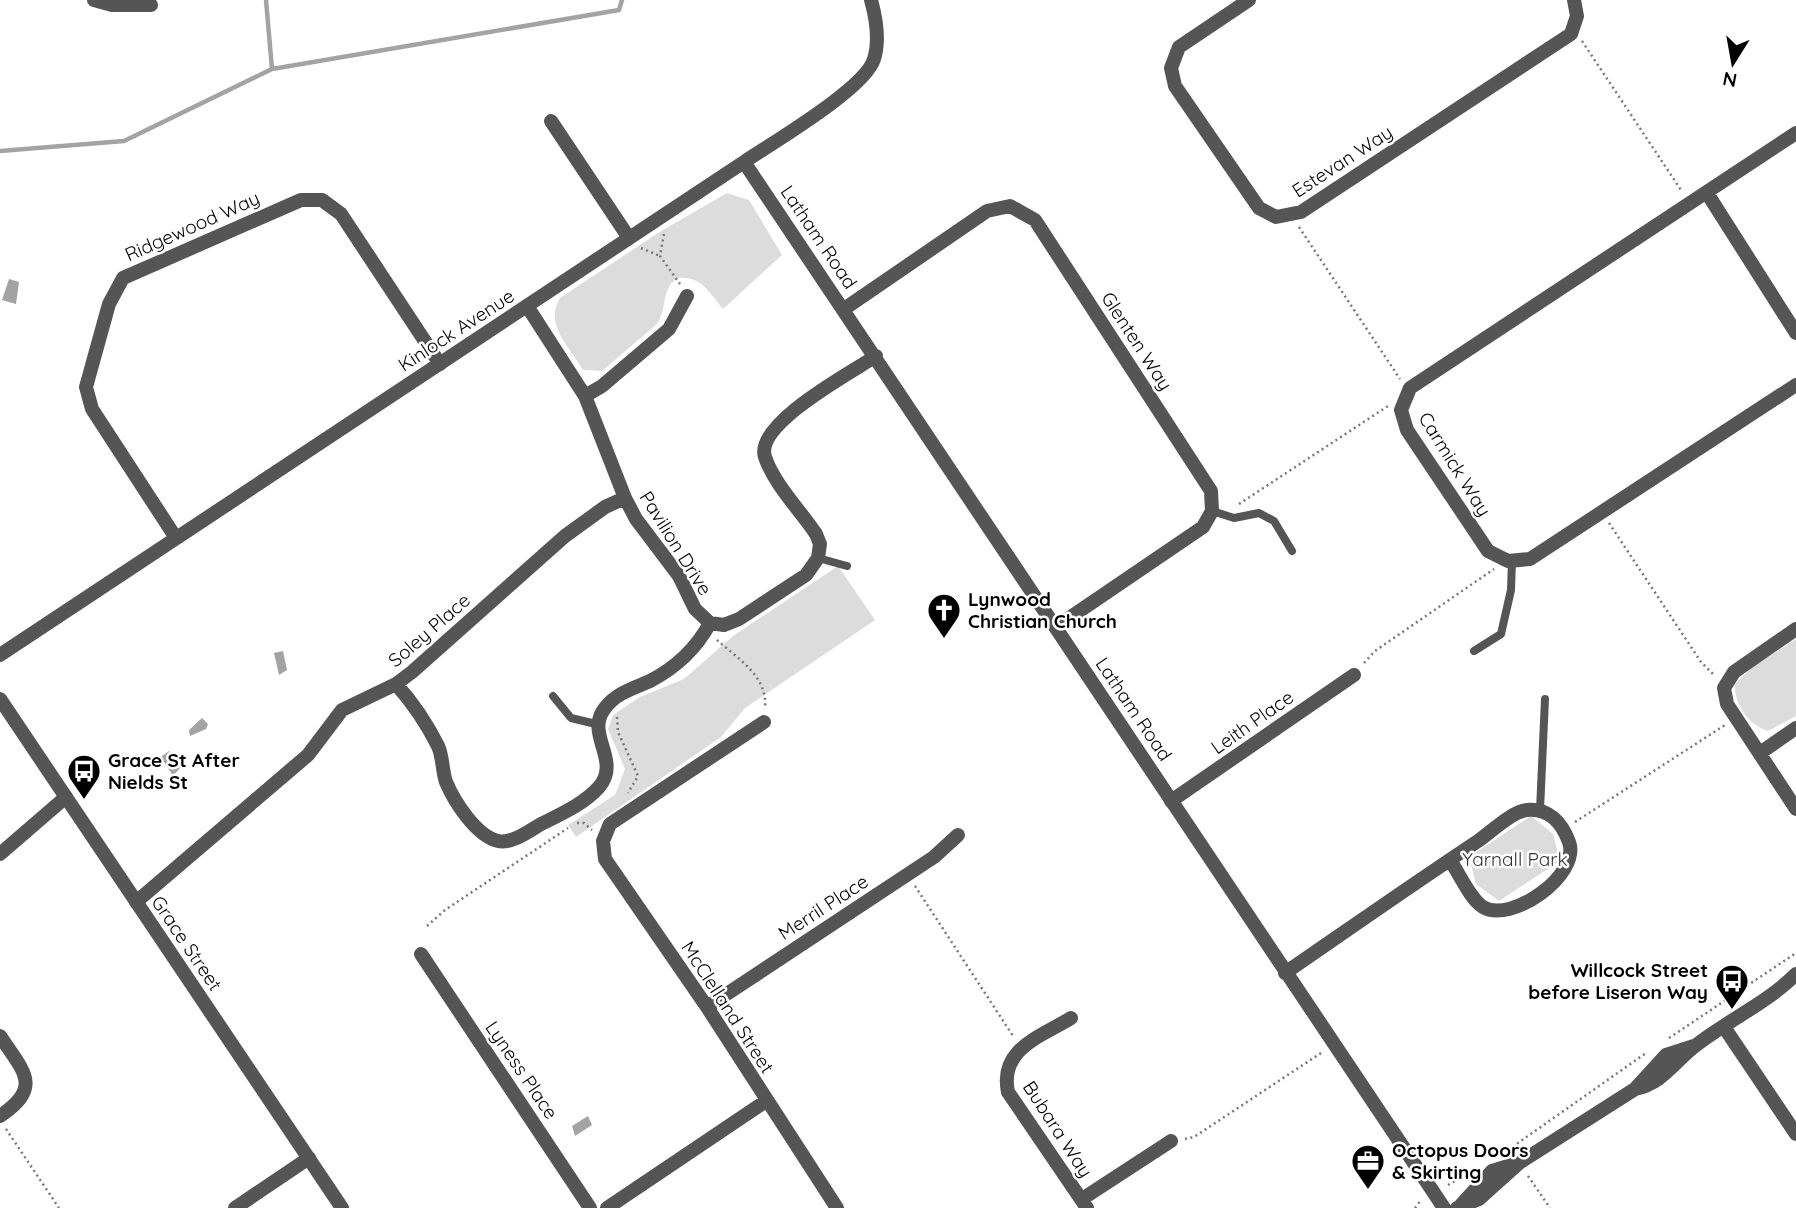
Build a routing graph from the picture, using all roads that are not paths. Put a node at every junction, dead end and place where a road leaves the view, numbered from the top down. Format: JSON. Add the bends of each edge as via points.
{"nodes":[{"id":1,"x":94,"y":0,"type":"edge"},
{"id":2,"x":871,"y":0,"type":"edge"},
{"id":3,"x":1249,"y":0,"type":"edge"},
{"id":4,"x":1574,"y":0,"type":"edge"},
{"id":5,"x":151,"y":5,"type":"dead end"},
{"id":6,"x":551,"y":121,"type":"dead end"},
{"id":7,"x":1796,"y":134,"type":"edge"},
{"id":8,"x":744,"y":162,"type":"junction"},
{"id":9,"x":1707,"y":193,"type":"junction"},
{"id":10,"x":629,"y":238,"type":"junction"},
{"id":11,"x":687,"y":296,"type":"road end"},
{"id":12,"x":527,"y":306,"type":"junction"},
{"id":13,"x":844,"y":309,"type":"junction"},
{"id":14,"x":1796,"y":332,"type":"edge"},
{"id":15,"x":876,"y":356,"type":"junction"},
{"id":16,"x":439,"y":364,"type":"junction"},
{"id":17,"x":1796,"y":384,"type":"edge"},
{"id":18,"x":585,"y":396,"type":"junction"},
{"id":19,"x":625,"y":498,"type":"junction"},
{"id":20,"x":1212,"y":511,"type":"junction"},
{"id":21,"x":176,"y":538,"type":"junction"},
{"id":22,"x":1293,"y":551,"type":"dead end"},
{"id":23,"x":818,"y":558,"type":"junction"},
{"id":24,"x":1506,"y":559,"type":"junction"},
{"id":25,"x":847,"y":566,"type":"dead end"},
{"id":26,"x":710,"y":623,"type":"junction"},
{"id":27,"x":1056,"y":627,"type":"junction"},
{"id":28,"x":1796,"y":629,"type":"edge"},
{"id":29,"x":1474,"y":651,"type":"dead end"},
{"id":30,"x":0,"y":654,"type":"edge"},
{"id":31,"x":1354,"y":675,"type":"road end"},
{"id":32,"x":396,"y":684,"type":"junction"},
{"id":33,"x":553,"y":695,"type":"dead end"},
{"id":34,"x":0,"y":699,"type":"edge"},
{"id":35,"x":1545,"y":699,"type":"dead end"},
{"id":36,"x":764,"y":722,"type":"road end"},
{"id":37,"x":596,"y":724,"type":"junction"},
{"id":38,"x":1796,"y":728,"type":"edge"},
{"id":39,"x":1760,"y":753,"type":"junction"},
{"id":40,"x":66,"y":797,"type":"junction"},
{"id":41,"x":1171,"y":801,"type":"junction"},
{"id":42,"x":1796,"y":809,"type":"edge"},
{"id":43,"x":1540,"y":810,"type":"junction"},
{"id":44,"x":958,"y":835,"type":"dead end"},
{"id":45,"x":0,"y":855,"type":"edge"},
{"id":46,"x":1450,"y":860,"type":"junction"},
{"id":47,"x":136,"y":902,"type":"junction"},
{"id":48,"x":421,"y":954,"type":"dead end"},
{"id":49,"x":1285,"y":973,"type":"junction"},
{"id":50,"x":1796,"y":974,"type":"edge"},
{"id":51,"x":1789,"y":987,"type":"edge"},
{"id":52,"x":707,"y":1007,"type":"junction"},
{"id":53,"x":1071,"y":1018,"type":"dead end"},
{"id":54,"x":1724,"y":1027,"type":"junction"},
{"id":55,"x":0,"y":1036,"type":"edge"},
{"id":56,"x":766,"y":1101,"type":"junction"},
{"id":57,"x":1,"y":1120,"type":"edge"},
{"id":58,"x":1796,"y":1134,"type":"edge"},
{"id":59,"x":1171,"y":1141,"type":"road end"},
{"id":60,"x":309,"y":1158,"type":"junction"},
{"id":61,"x":1084,"y":1204,"type":"edge"},
{"id":62,"x":1458,"y":1207,"type":"edge"},
{"id":63,"x":235,"y":1208,"type":"edge"},
{"id":64,"x":342,"y":1208,"type":"edge"},
{"id":65,"x":590,"y":1208,"type":"edge"},
{"id":66,"x":607,"y":1208,"type":"edge"},
{"id":67,"x":837,"y":1208,"type":"edge"},
{"id":68,"x":1444,"y":1208,"type":"edge"}],
"edges":[{"from":1,"to":5,"type":"street"},
{"from":2,"to":8,"type":"street","name":"Kinlock Avenue","via":[[877,30],[874,60],[867,69],[853,86]]},
{"from":3,"to":4,"type":"street","name":"Estevan Way","via":[[1179,47],[1171,68],[1175,86],[1259,208],[1276,217],[1292,215],[1571,32],[1577,16]]},
{"from":6,"to":10,"type":"street"},
{"from":7,"to":9,"type":"street","name":"Carmick Way"},
{"from":8,"to":10,"type":"street","name":"Kinlock Avenue"},
{"from":8,"to":13,"type":"street","name":"Latham Road"},
{"from":9,"to":14,"type":"street"},
{"from":9,"to":24,"type":"street","name":"Carmick Way","via":[[1410,388],[1401,410],[1407,430],[1488,551]]},
{"from":10,"to":12,"type":"street","name":"Kinlock Avenue"},
{"from":11,"to":18,"type":"street","via":[[669,329]]},
{"from":12,"to":16,"type":"street","name":"Kinlock Avenue"},
{"from":12,"to":18,"type":"street","name":"Pavilion Drive"},
{"from":13,"to":15,"type":"street","name":"Latham Road"},
{"from":13,"to":20,"type":"street","name":"Glenten Way","via":[[987,211],[1010,206],[1027,215],[1035,220],[1211,491]]},
{"from":15,"to":23,"type":"street","via":[[793,411],[773,429],[764,447],[771,469],[816,534]]},
{"from":15,"to":27,"type":"street","name":"Latham Road"},
{"from":16,"to":21,"type":"street","name":"Kinlock Avenue"},
{"from":16,"to":21,"type":"street","name":"Ridgewood Way","via":[[341,214],[323,200],[301,200],[123,278],[109,304],[86,387],[92,409]]},
{"from":17,"to":24,"type":"street","via":[[1530,559]]},
{"from":18,"to":19,"type":"street","name":"Pavilion Drive"},
{"from":19,"to":26,"type":"street","name":"Pavilion Drive","via":[[655,547],[680,576],[695,609]]},
{"from":19,"to":32,"type":"street","name":"Soley Place","via":[[565,536]]},
{"from":20,"to":22,"type":"lane","via":[[1234,518],[1259,513],[1274,522]]},
{"from":20,"to":27,"type":"street","via":[[1203,527]]},
{"from":21,"to":30,"type":"street","name":"Kinlock Avenue"},
{"from":23,"to":25,"type":"lane"},
{"from":23,"to":26,"type":"street","name":"Pavilion Drive","via":[[806,575],[739,619],[724,625]]},
{"from":24,"to":29,"type":"lane","via":[[1511,590],[1501,634]]},
{"from":26,"to":37,"type":"street","via":[[696,648],[675,665],[627,689],[605,707]]},
{"from":27,"to":41,"type":"street","name":"Latham Road"},
{"from":28,"to":39,"type":"street","via":[[1734,672],[1724,688],[1727,704]]},
{"from":31,"to":41,"type":"street","name":"Leith Place"},
{"from":32,"to":37,"type":"street","via":[[437,745],[454,797],[486,835],[499,841],[514,839],[574,807],[600,786],[608,771]]},
{"from":32,"to":47,"type":"street","name":"Soley Place","via":[[342,709],[309,755]]},
{"from":33,"to":37,"type":"lane","via":[[571,718]]},
{"from":34,"to":40,"type":"street","name":"Grace Street"},
{"from":35,"to":43,"type":"lane"},
{"from":36,"to":52,"type":"street","name":"McClelland Street","via":[[608,830],[603,841],[605,859]]},
{"from":38,"to":39,"type":"street"},
{"from":39,"to":42,"type":"street"},
{"from":40,"to":45,"type":"street"},
{"from":40,"to":47,"type":"street","name":"Grace Street"},
{"from":41,"to":49,"type":"street","name":"Latham Road"},
{"from":43,"to":46,"type":"street","via":[[1523,810]]},
{"from":43,"to":46,"type":"street","via":[[1555,817],[1570,843],[1571,861],[1564,875],[1513,910],[1498,912],[1482,906]]},
{"from":44,"to":52,"type":"street","name":"Merril Place","via":[[934,857]]},
{"from":46,"to":49,"type":"street"},
{"from":47,"to":60,"type":"street","name":"Grace Street"},
{"from":48,"to":65,"type":"street","name":"Lyness Place"},
{"from":49,"to":68,"type":"street","name":"Latham Road"},
{"from":50,"to":51,"type":"street"},
{"from":51,"to":54,"type":"street"},
{"from":52,"to":56,"type":"street","name":"McClelland Street"},
{"from":53,"to":61,"type":"street","name":"Bubara Way","via":[[1020,1049],[1006,1067],[1008,1092]]},
{"from":54,"to":58,"type":"street"},
{"from":54,"to":62,"type":"street","via":[[1694,1046],[1652,1085],[1635,1089],[1519,1163],[1479,1199]]},
{"from":55,"to":57,"type":"street","via":[[23,1071],[26,1088],[19,1103]]},
{"from":56,"to":66,"type":"street"},
{"from":56,"to":67,"type":"street","name":"McClelland Street"},
{"from":59,"to":61,"type":"street"},
{"from":60,"to":63,"type":"street"},
{"from":60,"to":64,"type":"street","name":"Grace Street"}]}
